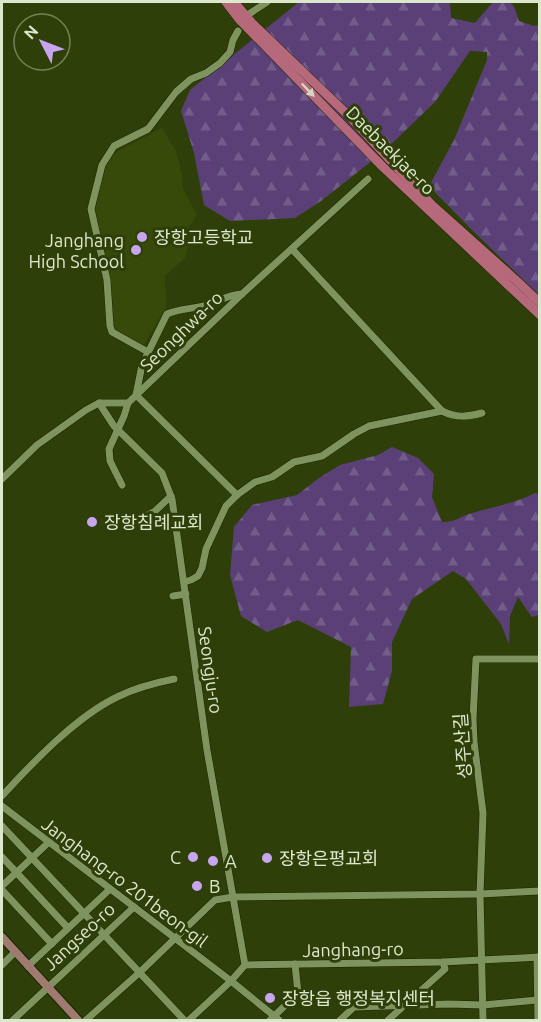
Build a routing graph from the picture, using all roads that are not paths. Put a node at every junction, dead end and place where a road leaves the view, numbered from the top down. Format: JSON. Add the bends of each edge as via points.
{"nodes":[{"id":1,"x":226,"y":2,"type":"edge"},
{"id":2,"x":234,"y":2,"type":"edge"},
{"id":3,"x":267,"y":2,"type":"edge"},
{"id":4,"x":249,"y":14,"type":"dead end"},
{"id":5,"x":238,"y":31,"type":"dead end"},
{"id":6,"x":368,"y":178,"type":"dead end"},
{"id":7,"x":292,"y":249,"type":"junction"},
{"id":8,"x":242,"y":294,"type":"junction"},
{"id":9,"x":540,"y":303,"type":"edge"},
{"id":10,"x":540,"y":315,"type":"edge"},
{"id":11,"x":148,"y":352,"type":"junction"},
{"id":12,"x":136,"y":395,"type":"junction"},
{"id":13,"x":99,"y":403,"type":"junction"},
{"id":14,"x":128,"y":403,"type":"junction"},
{"id":15,"x":442,"y":411,"type":"junction"},
{"id":16,"x":483,"y":413,"type":"dead end"},
{"id":17,"x":117,"y":429,"type":"junction"},
{"id":18,"x":2,"y":479,"type":"edge"},
{"id":19,"x":122,"y":485,"type":"dead end"},
{"id":20,"x":237,"y":495,"type":"junction"},
{"id":21,"x":171,"y":496,"type":"junction"},
{"id":22,"x":146,"y":516,"type":"dead end"},
{"id":23,"x":184,"y":582,"type":"junction"},
{"id":24,"x":186,"y":594,"type":"junction"},
{"id":25,"x":173,"y":596,"type":"dead end"},
{"id":26,"x":540,"y":659,"type":"edge"},
{"id":27,"x":174,"y":679,"type":"dead end"},
{"id":28,"x":2,"y":795,"type":"edge"},
{"id":29,"x":2,"y":806,"type":"edge"},
{"id":30,"x":2,"y":826,"type":"edge"},
{"id":31,"x":49,"y":842,"type":"junction"},
{"id":32,"x":2,"y":857,"type":"edge"},
{"id":33,"x":31,"y":858,"type":"junction"},
{"id":34,"x":15,"y":872,"type":"junction"},
{"id":35,"x":2,"y":886,"type":"edge"},
{"id":36,"x":110,"y":889,"type":"junction"},
{"id":37,"x":2,"y":891,"type":"edge"},
{"id":38,"x":540,"y":891,"type":"edge"},
{"id":39,"x":480,"y":894,"type":"junction"},
{"id":40,"x":233,"y":897,"type":"junction"},
{"id":41,"x":134,"y":907,"type":"junction"},
{"id":42,"x":84,"y":914,"type":"junction"},
{"id":43,"x":68,"y":928,"type":"junction"},
{"id":44,"x":104,"y":935,"type":"junction"},
{"id":45,"x":2,"y":937,"type":"edge"},
{"id":46,"x":175,"y":939,"type":"junction"},
{"id":47,"x":52,"y":944,"type":"junction"},
{"id":48,"x":15,"y":952,"type":"junction"},
{"id":49,"x":538,"y":957,"type":"edge"},
{"id":50,"x":481,"y":960,"type":"junction"},
{"id":51,"x":443,"y":962,"type":"junction"},
{"id":52,"x":295,"y":964,"type":"junction"},
{"id":53,"x":2,"y":965,"type":"edge"},
{"id":54,"x":245,"y":965,"type":"junction"},
{"id":55,"x":28,"y":966,"type":"junction"},
{"id":56,"x":139,"y":973,"type":"junction"},
{"id":57,"x":231,"y":981,"type":"junction"},
{"id":58,"x":48,"y":988,"type":"junction"},
{"id":59,"x":537,"y":1000,"type":"junction"},
{"id":60,"x":483,"y":1005,"type":"junction"},
{"id":61,"x":404,"y":1006,"type":"junction"},
{"id":62,"x":274,"y":1019,"type":"edge"},
{"id":63,"x":13,"y":1020,"type":"edge"},
{"id":64,"x":78,"y":1020,"type":"edge"},
{"id":65,"x":86,"y":1020,"type":"edge"},
{"id":66,"x":184,"y":1020,"type":"edge"},
{"id":67,"x":189,"y":1020,"type":"edge"},
{"id":68,"x":340,"y":1020,"type":"edge"},
{"id":69,"x":388,"y":1020,"type":"edge"},
{"id":70,"x":483,"y":1020,"type":"edge"},
{"id":71,"x":538,"y":1020,"type":"edge"}],
"edges":[{"from":1,"to":10,"type":"highway","name":"Daebaekjae-ro","one_way":true,"via":[[382,167]]},
{"from":2,"to":9,"type":"highway","via":[[349,116],[432,206]]},
{"from":3,"to":4,"type":"street"},
{"from":5,"to":11,"type":"street","via":[[230,52],[220,63],[176,92],[148,129],[114,146],[102,165],[95,188],[91,209],[107,280],[110,326],[112,332]]},
{"from":6,"to":7,"type":"street","name":"Seonghwa-ro"},
{"from":7,"to":8,"type":"street","name":"Seonghwa-ro"},
{"from":7,"to":15,"type":"street"},
{"from":8,"to":11,"type":"street","via":[[166,314]]},
{"from":8,"to":12,"type":"street","name":"Seonghwa-ro"},
{"from":11,"to":12,"type":"street"},
{"from":12,"to":14,"type":"street","name":"Seonghwa-ro"},
{"from":12,"to":20,"type":"street"},
{"from":13,"to":14,"type":"street"},
{"from":13,"to":17,"type":"street","name":"Seongju-ro"},
{"from":13,"to":18,"type":"street","via":[[37,445]]},
{"from":14,"to":17,"type":"street"},
{"from":15,"to":16,"type":"street","via":[[464,417]]},
{"from":15,"to":20,"type":"street","via":[[369,426],[322,456],[294,462]]},
{"from":17,"to":19,"type":"street","via":[[109,449]]},
{"from":17,"to":21,"type":"street","name":"Seongju-ro","via":[[162,473]]},
{"from":20,"to":23,"type":"street","via":[[226,506],[198,576]]},
{"from":21,"to":22,"type":"street"},
{"from":21,"to":23,"type":"street","name":"Seongju-ro"},
{"from":23,"to":24,"type":"street","name":"Seongju-ro"},
{"from":24,"to":25,"type":"street"},
{"from":24,"to":40,"type":"street","name":"Seongju-ro","via":[[207,750]]},
{"from":26,"to":39,"type":"street","name":"성주산길","via":[[476,659],[474,742],[483,813]]},
{"from":27,"to":28,"type":"street","via":[[128,692],[90,712]]},
{"from":29,"to":31,"type":"street","name":"Janghang-ro 201beon-gil"},
{"from":30,"to":33,"type":"street"},
{"from":31,"to":33,"type":"street"},
{"from":31,"to":36,"type":"street","name":"Janghang-ro 201beon-gil"},
{"from":32,"to":34,"type":"street"},
{"from":33,"to":34,"type":"street"},
{"from":33,"to":42,"type":"street"},
{"from":34,"to":35,"type":"street"},
{"from":34,"to":43,"type":"street"},
{"from":36,"to":41,"type":"street","name":"Janghang-ro 201beon-gil"},
{"from":36,"to":42,"type":"street"},
{"from":37,"to":47,"type":"street"},
{"from":38,"to":39,"type":"street"},
{"from":39,"to":40,"type":"street"},
{"from":39,"to":50,"type":"street","name":"성주산길"},
{"from":40,"to":46,"type":"street","via":[[215,900]]},
{"from":40,"to":54,"type":"street","name":"Seongju-ro"},
{"from":41,"to":44,"type":"street","name":"Jangseo-ro"},
{"from":41,"to":46,"type":"street","name":"Janghang-ro 201beon-gil"},
{"from":42,"to":43,"type":"street"},
{"from":42,"to":44,"type":"street"},
{"from":43,"to":47,"type":"street"},
{"from":44,"to":56,"type":"street"},
{"from":44,"to":58,"type":"street","name":"Jangseo-ro"},
{"from":45,"to":48,"type":"main road","name":"Jangseo-ro"},
{"from":46,"to":56,"type":"street"},
{"from":46,"to":57,"type":"street","name":"Janghang-ro 201beon-gil"},
{"from":47,"to":55,"type":"street"},
{"from":48,"to":53,"type":"street"},
{"from":48,"to":55,"type":"main road","name":"Jangseo-ro"},
{"from":49,"to":50,"type":"street","name":"Janghang-ro"},
{"from":49,"to":59,"type":"street"},
{"from":50,"to":51,"type":"street","name":"Janghang-ro"},
{"from":50,"to":60,"type":"street","name":"성주산길"},
{"from":51,"to":52,"type":"street","name":"Janghang-ro"},
{"from":51,"to":61,"type":"street","via":[[445,969]]},
{"from":52,"to":54,"type":"street","name":"Janghang-ro"},
{"from":52,"to":62,"type":"street","via":[[298,993]]},
{"from":54,"to":57,"type":"street"},
{"from":55,"to":58,"type":"main road","name":"Jangseo-ro"},
{"from":56,"to":65,"type":"street"},
{"from":56,"to":66,"type":"street"},
{"from":57,"to":62,"type":"street","name":"Janghang-ro 201beon-gil"},
{"from":57,"to":67,"type":"street"},
{"from":58,"to":63,"type":"street"},
{"from":58,"to":64,"type":"main road","name":"Jangseo-ro"},
{"from":59,"to":60,"type":"street"},
{"from":59,"to":71,"type":"street"},
{"from":60,"to":61,"type":"street"},
{"from":60,"to":70,"type":"street","name":"성주산길"},
{"from":61,"to":68,"type":"street","via":[[354,1007]]},
{"from":61,"to":69,"type":"street"}]}
